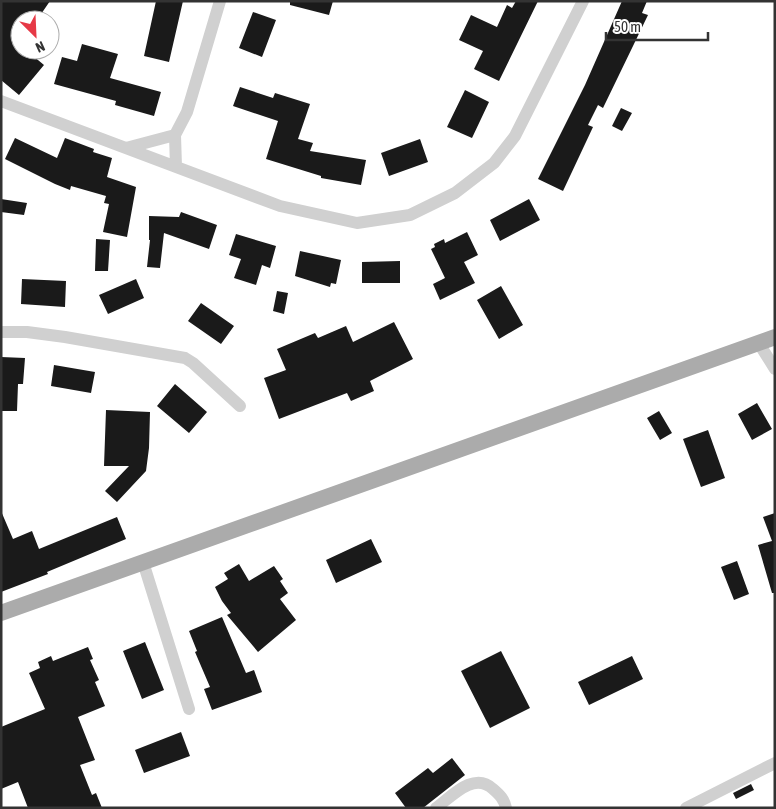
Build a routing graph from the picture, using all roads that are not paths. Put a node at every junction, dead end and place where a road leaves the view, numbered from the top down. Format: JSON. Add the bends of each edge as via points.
{"nodes":[{"id":1,"x":220,"y":1,"type":"edge"},
{"id":2,"x":583,"y":1,"type":"edge"},
{"id":3,"x":1,"y":101,"type":"edge"},
{"id":4,"x":175,"y":135,"type":"junction"},
{"id":5,"x":126,"y":148,"type":"junction"},
{"id":6,"x":176,"y":167,"type":"junction"},
{"id":7,"x":1,"y":332,"type":"edge"},
{"id":8,"x":775,"y":337,"type":"edge"},
{"id":9,"x":758,"y":342,"type":"junction"},
{"id":10,"x":775,"y":369,"type":"edge"},
{"id":11,"x":240,"y":406,"type":"dead end"},
{"id":12,"x":142,"y":562,"type":"junction"},
{"id":13,"x":1,"y":613,"type":"edge"},
{"id":14,"x":189,"y":709,"type":"dead end"},
{"id":15,"x":775,"y":763,"type":"edge"},
{"id":16,"x":436,"y":808,"type":"edge"},
{"id":17,"x":506,"y":808,"type":"edge"},
{"id":18,"x":686,"y":808,"type":"edge"}],
"edges":[{"from":1,"to":4,"type":"street","via":[[187,112]]},
{"from":2,"to":6,"type":"street","via":[[516,136],[494,163],[455,192],[410,215],[357,223],[280,206]]},
{"from":3,"to":5,"type":"street"},
{"from":4,"to":5,"type":"street"},
{"from":4,"to":6,"type":"street"},
{"from":5,"to":6,"type":"street"},
{"from":7,"to":11,"type":"street","via":[[65,337],[185,358]]},
{"from":8,"to":9,"type":"main road"},
{"from":9,"to":10,"type":"street"},
{"from":9,"to":12,"type":"main road"},
{"from":12,"to":13,"type":"main road"},
{"from":12,"to":14,"type":"street"},
{"from":15,"to":18,"type":"street"},
{"from":16,"to":17,"type":"street","via":[[466,785],[476,782],[488,784],[503,798]]}]}
